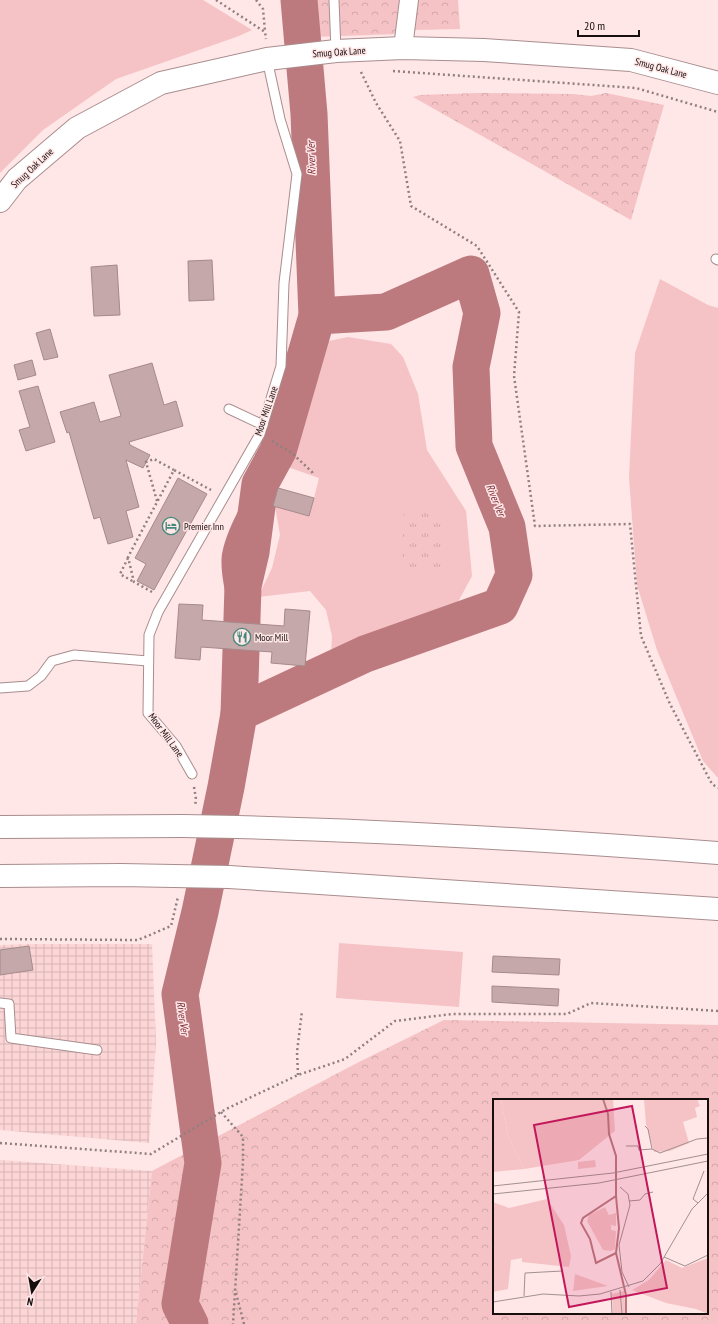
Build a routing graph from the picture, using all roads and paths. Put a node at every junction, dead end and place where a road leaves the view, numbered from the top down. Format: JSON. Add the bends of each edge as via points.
{"nodes":[{"id":1,"x":216,"y":0,"type":"edge"},
{"id":2,"x":256,"y":0,"type":"edge"},
{"id":3,"x":334,"y":0,"type":"edge"},
{"id":4,"x":409,"y":0,"type":"edge"},
{"id":5,"x":265,"y":32,"type":"junction"},
{"id":6,"x":403,"y":48,"type":"junction"},
{"id":7,"x":336,"y":52,"type":"junction"},
{"id":8,"x":272,"y":54,"type":"junction"},
{"id":9,"x":391,"y":71,"type":"dead end"},
{"id":10,"x":718,"y":83,"type":"edge"},
{"id":11,"x":718,"y":112,"type":"edge"},
{"id":12,"x":0,"y":201,"type":"edge"},
{"id":13,"x":229,"y":409,"type":"dead end"},
{"id":14,"x":263,"y":425,"type":"junction"},
{"id":15,"x":267,"y":438,"type":"dead end"},
{"id":16,"x":174,"y":470,"type":"junction"},
{"id":17,"x":312,"y":475,"type":"dead end"},
{"id":18,"x":223,"y":498,"type":"junction"},
{"id":19,"x":158,"y":501,"type":"junction"},
{"id":20,"x":128,"y":558,"type":"junction"},
{"id":21,"x":134,"y":582,"type":"junction"},
{"id":22,"x":164,"y":600,"type":"junction"},
{"id":23,"x":148,"y":661,"type":"junction"},
{"id":24,"x":0,"y":688,"type":"edge"},
{"id":25,"x":192,"y":774,"type":"dead end"},
{"id":26,"x":718,"y":788,"type":"edge"},
{"id":27,"x":196,"y":799,"type":"dead end"},
{"id":28,"x":195,"y":807,"type":"dead end"},
{"id":29,"x":0,"y":827,"type":"edge"},
{"id":30,"x":718,"y":853,"type":"edge"},
{"id":31,"x":0,"y":876,"type":"edge"},
{"id":32,"x":177,"y":883,"type":"junction"},
{"id":33,"x":718,"y":909,"type":"edge"},
{"id":34,"x":0,"y":939,"type":"edge"},
{"id":35,"x":0,"y":1003,"type":"edge"},
{"id":36,"x":302,"y":1011,"type":"dead end"},
{"id":37,"x":718,"y":1011,"type":"edge"},
{"id":38,"x":97,"y":1050,"type":"dead end"},
{"id":39,"x":298,"y":1076,"type":"junction"},
{"id":40,"x":221,"y":1112,"type":"junction"},
{"id":41,"x":0,"y":1143,"type":"edge"},
{"id":42,"x":235,"y":1290,"type":"junction"},
{"id":43,"x":233,"y":1324,"type":"edge"},
{"id":44,"x":244,"y":1324,"type":"edge"}],
"edges":[{"from":1,"to":5,"type":"path"},
{"from":2,"to":5,"type":"path","via":[[263,9]]},
{"from":3,"to":7,"type":"lane"},
{"from":4,"to":6,"type":"street"},
{"from":5,"to":8,"type":"path"},
{"from":6,"to":7,"type":"main road","name":"Smug Oak Lane"},
{"from":6,"to":10,"type":"main road","name":"Smug Oak Lane","via":[[484,50],[631,60]]},
{"from":7,"to":8,"type":"main road","name":"Smug Oak Lane"},
{"from":7,"to":26,"type":"path","via":[[376,103],[400,141],[411,206],[477,246],[518,312],[514,376],[535,526],[630,524],[641,636],[670,704],[712,784]]},
{"from":8,"to":12,"type":"main road","name":"Smug Oak Lane","via":[[161,83],[77,128],[17,179]]},
{"from":8,"to":14,"type":"lane","name":"Moor Mill Lane","via":[[280,119],[297,174],[284,283],[281,366]]},
{"from":9,"to":11,"type":"path","via":[[636,88]]},
{"from":13,"to":14,"type":"lane"},
{"from":14,"to":18,"type":"lane","name":"Moor Mill Lane"},
{"from":15,"to":17,"type":"path","via":[[292,453],[312,472]]},
{"from":16,"to":18,"type":"path"},
{"from":16,"to":19,"type":"path"},
{"from":16,"to":19,"type":"path","via":[[154,459],[146,462]]},
{"from":18,"to":22,"type":"lane","name":"Moor Mill Lane"},
{"from":19,"to":20,"type":"path"},
{"from":20,"to":21,"type":"path"},
{"from":20,"to":21,"type":"path","via":[[120,574]]},
{"from":21,"to":22,"type":"path"},
{"from":22,"to":23,"type":"lane","name":"Moor Mill Lane","via":[[149,635]]},
{"from":23,"to":24,"type":"lane","via":[[74,655],[52,661],[41,676],[28,686]]},
{"from":23,"to":25,"type":"lane","name":"Moor Mill Lane","via":[[148,713],[176,746]]},
{"from":27,"to":28,"type":"path"},
{"from":29,"to":30,"type":"main road","bridge":true,"via":[[183,826],[338,830],[576,842]]},
{"from":31,"to":32,"type":"main road","via":[[121,875]]},
{"from":32,"to":33,"type":"main road","bridge":true,"via":[[229,877]]},
{"from":32,"to":34,"type":"path","via":[[171,926],[138,940]]},
{"from":35,"to":38,"type":"lane","via":[[9,1004],[11,1038]]},
{"from":36,"to":39,"type":"path","via":[[297,1052]]},
{"from":37,"to":39,"type":"path","via":[[591,1003],[567,1014],[452,1014],[395,1021],[345,1059]]},
{"from":39,"to":40,"type":"path"},
{"from":40,"to":41,"type":"path","via":[[151,1154]]},
{"from":40,"to":42,"type":"path","via":[[243,1137]]},
{"from":42,"to":43,"type":"path"},
{"from":42,"to":44,"type":"path"}]}
